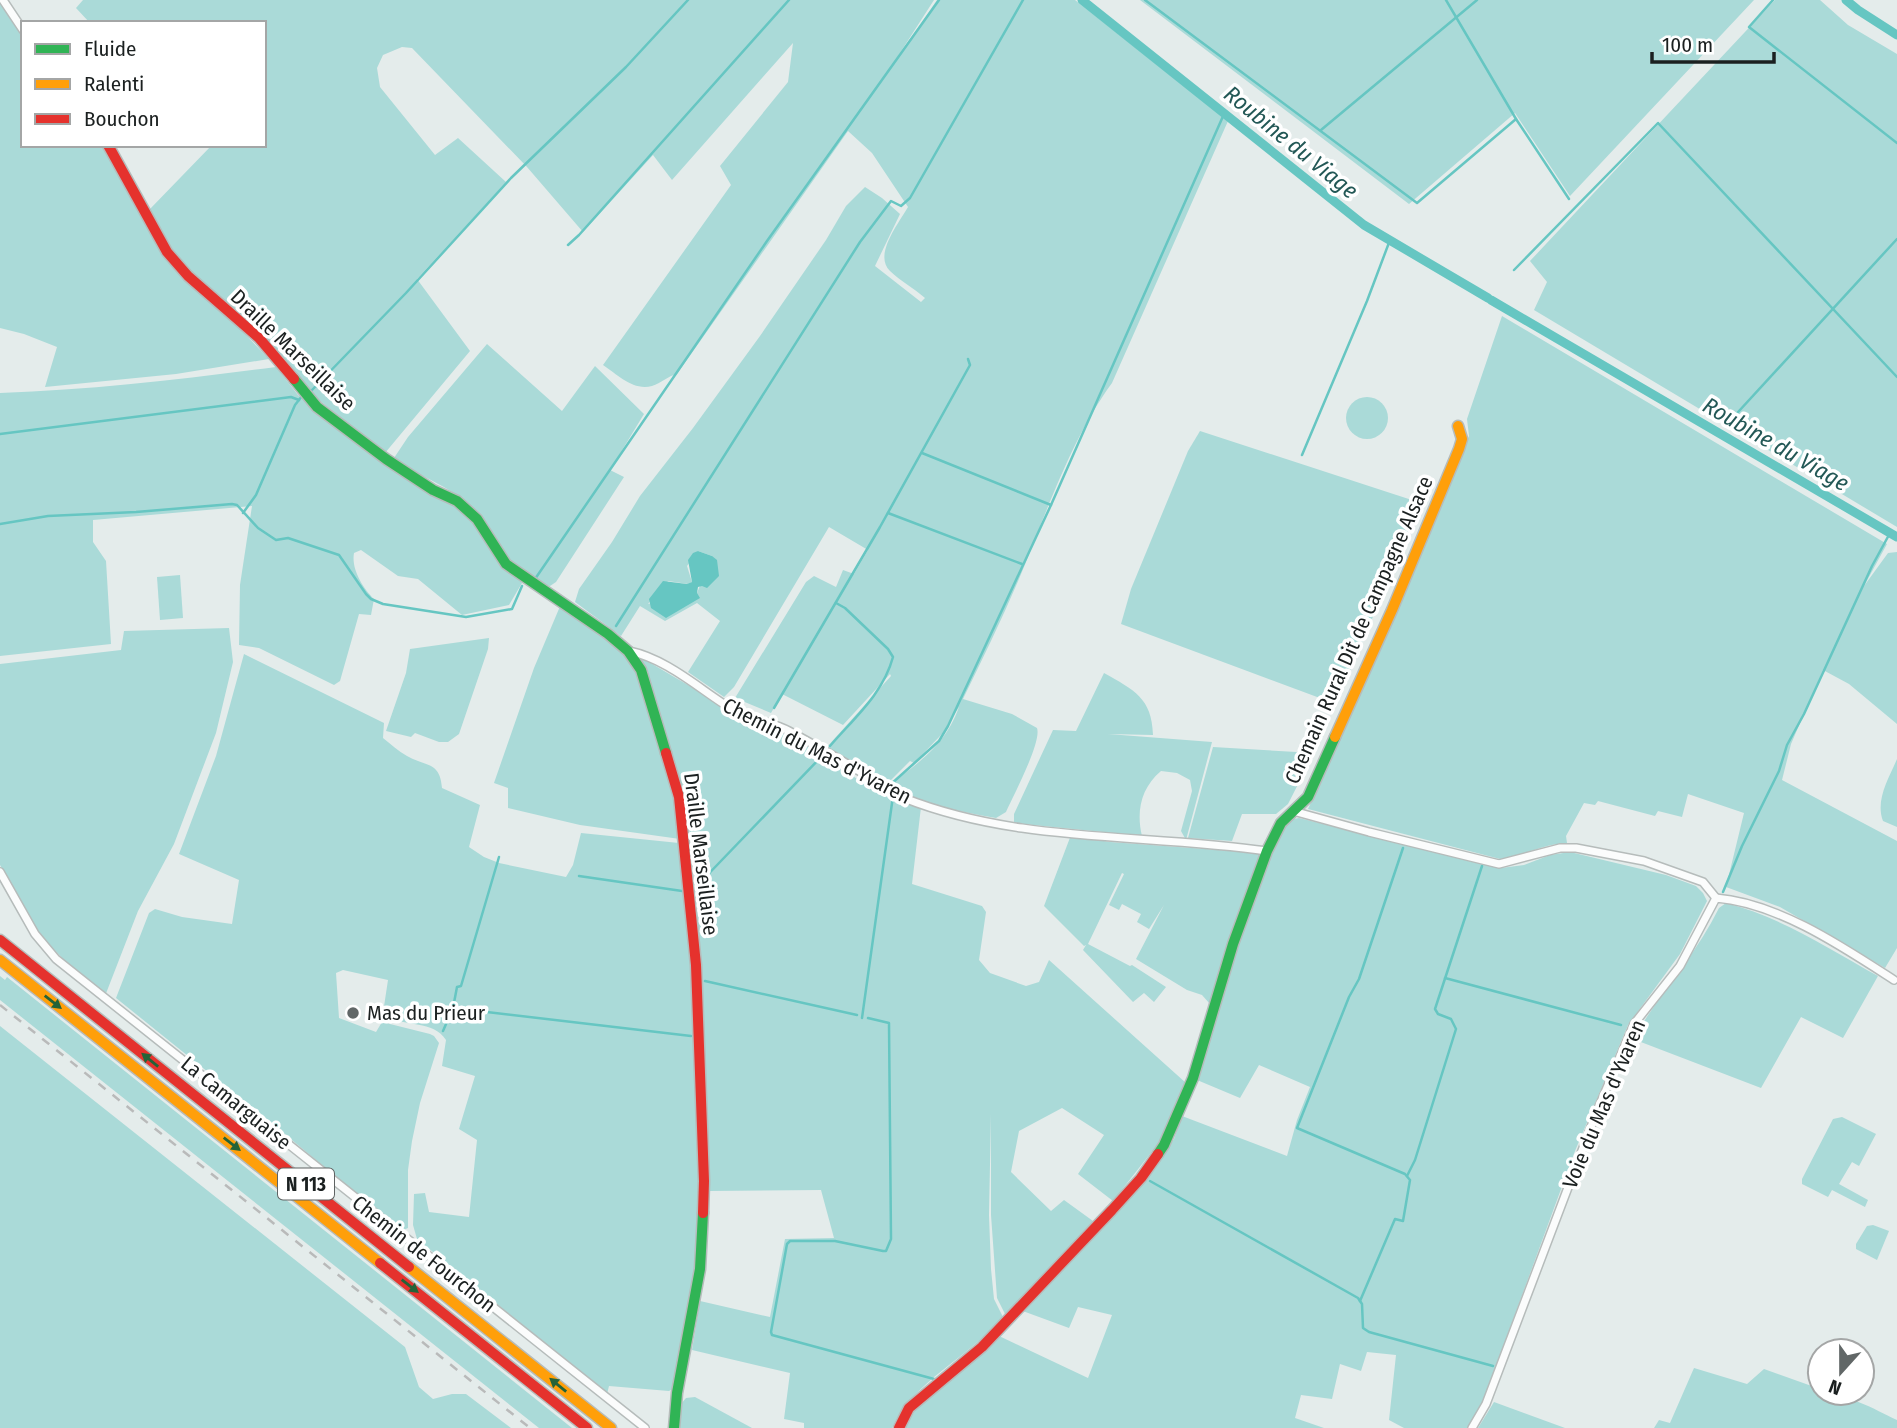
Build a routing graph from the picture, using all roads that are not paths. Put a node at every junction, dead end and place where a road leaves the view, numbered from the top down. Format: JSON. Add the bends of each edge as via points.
{"nodes":[{"id":1,"x":3,"y":0,"type":"edge"},
{"id":2,"x":21,"y":27,"type":"edge"},
{"id":3,"x":109,"y":147,"type":"edge"},
{"id":4,"x":1458,"y":426,"type":"dead end"},
{"id":5,"x":628,"y":651,"type":"junction"},
{"id":6,"x":1293,"y":811,"type":"junction"},
{"id":7,"x":1267,"y":851,"type":"junction"},
{"id":8,"x":0,"y":872,"type":"edge"},
{"id":9,"x":1716,"y":898,"type":"junction"},
{"id":10,"x":0,"y":940,"type":"edge"},
{"id":11,"x":0,"y":960,"type":"edge"},
{"id":12,"x":1894,"y":980,"type":"dead end"},
{"id":13,"x":587,"y":1428,"type":"edge"},
{"id":14,"x":611,"y":1428,"type":"edge"},
{"id":15,"x":645,"y":1428,"type":"edge"},
{"id":16,"x":674,"y":1428,"type":"edge"},
{"id":17,"x":899,"y":1428,"type":"edge"},
{"id":18,"x":1472,"y":1428,"type":"edge"}],
"edges":[{"from":1,"to":2,"type":"street"},
{"from":3,"to":5,"type":"main road","name":"Draille Marseillaise","via":[[167,252],[258,338],[317,407],[386,459],[457,501],[477,519],[506,564]]},
{"from":4,"to":6,"type":"main road","name":"Chemain Rural Dit de Campagne Alsace","via":[[1459,449],[1392,610],[1308,797]]},
{"from":5,"to":7,"type":"street","name":"Chemin du Mas d'Yvaren","via":[[681,674],[746,718],[786,729],[908,800],[1025,829]]},
{"from":5,"to":16,"type":"main road","name":"Draille Marseillaise","via":[[641,670],[679,797],[695,965],[704,1181],[701,1256]]},
{"from":6,"to":7,"type":"main road","name":"Chemain Rural Dit de Campagne Alsace","via":[[1281,822]]},
{"from":6,"to":9,"type":"street","via":[[1499,864],[1560,848],[1644,861],[1703,882]]},
{"from":7,"to":17,"type":"main road","name":"Chemain Rural Dit de Campagne Alsace","via":[[1233,944],[1193,1079],[1164,1145],[1112,1210],[982,1347],[909,1408]]},
{"from":8,"to":15,"type":"street","name":"Chemin de Fourchon","via":[[35,934],[56,959]]},
{"from":9,"to":12,"type":"street","via":[[1777,912]]},
{"from":9,"to":18,"type":"street","name":"Voie du Mas d'Yvaren","via":[[1680,966],[1634,1024],[1486,1404]]},
{"from":14,"to":10,"type":"main road","name":"La Camarguaise","number":"N 113","one_way":true},
{"from":11,"to":13,"type":"main road","name":"La Camarguaise","number":"N 113","one_way":true}]}
